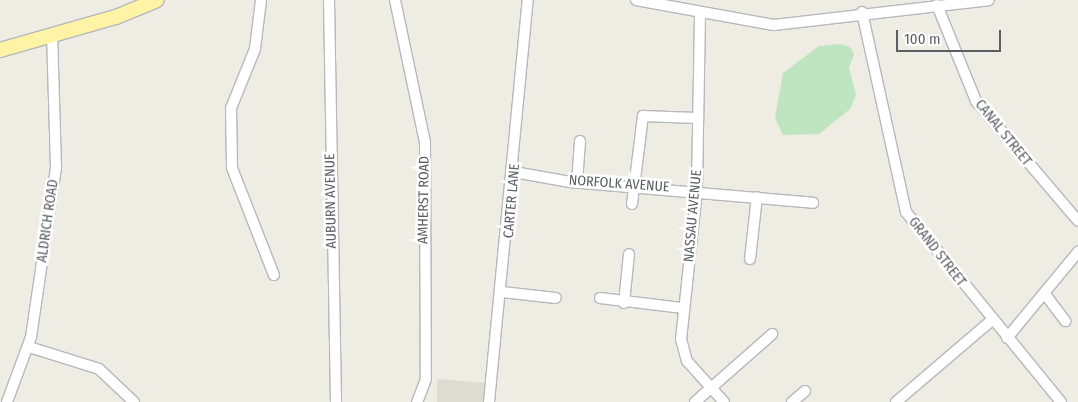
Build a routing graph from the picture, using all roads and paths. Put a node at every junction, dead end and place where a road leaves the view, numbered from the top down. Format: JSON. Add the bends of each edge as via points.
{"nodes":[{"id":1,"x":261,"y":0,"type":"edge"},
{"id":2,"x":329,"y":0,"type":"edge"},
{"id":3,"x":395,"y":0,"type":"edge"},
{"id":4,"x":528,"y":0,"type":"edge"},
{"id":5,"x":636,"y":0,"type":"edge"},
{"id":6,"x":989,"y":0,"type":"edge"},
{"id":7,"x":152,"y":1,"type":"edge"},
{"id":8,"x":937,"y":5,"type":"junction"},
{"id":9,"x":862,"y":12,"type":"junction"},
{"id":10,"x":700,"y":15,"type":"junction"},
{"id":11,"x":52,"y":35,"type":"junction"},
{"id":12,"x":0,"y":50,"type":"edge"},
{"id":13,"x":696,"y":118,"type":"junction"},
{"id":14,"x":580,"y":141,"type":"dead end"},
{"id":15,"x":514,"y":172,"type":"junction"},
{"id":16,"x":577,"y":182,"type":"junction"},
{"id":17,"x":634,"y":185,"type":"junction"},
{"id":18,"x":697,"y":190,"type":"junction"},
{"id":19,"x":757,"y":197,"type":"junction"},
{"id":20,"x":812,"y":203,"type":"dead end"},
{"id":21,"x":632,"y":204,"type":"dead end"},
{"id":22,"x":1078,"y":221,"type":"edge"},
{"id":23,"x":1078,"y":252,"type":"edge"},
{"id":24,"x":629,"y":254,"type":"dead end"},
{"id":25,"x":750,"y":259,"type":"dead end"},
{"id":26,"x":274,"y":275,"type":"dead end"},
{"id":27,"x":502,"y":292,"type":"junction"},
{"id":28,"x":1045,"y":294,"type":"junction"},
{"id":29,"x":556,"y":298,"type":"dead end"},
{"id":30,"x":600,"y":298,"type":"dead end"},
{"id":31,"x":624,"y":303,"type":"junction"},
{"id":32,"x":683,"y":308,"type":"junction"},
{"id":33,"x":992,"y":320,"type":"junction"},
{"id":34,"x":1066,"y":321,"type":"dead end"},
{"id":35,"x":772,"y":334,"type":"dead end"},
{"id":36,"x":1007,"y":338,"type":"junction"},
{"id":37,"x":29,"y":347,"type":"junction"},
{"id":38,"x":711,"y":388,"type":"junction"},
{"id":39,"x":805,"y":392,"type":"dead end"},
{"id":40,"x":7,"y":402,"type":"edge"},
{"id":41,"x":134,"y":402,"type":"edge"},
{"id":42,"x":336,"y":402,"type":"edge"},
{"id":43,"x":417,"y":402,"type":"edge"},
{"id":44,"x":490,"y":402,"type":"edge"},
{"id":45,"x":695,"y":402,"type":"edge"},
{"id":46,"x":724,"y":402,"type":"edge"},
{"id":47,"x":792,"y":402,"type":"edge"},
{"id":48,"x":896,"y":402,"type":"edge"},
{"id":49,"x":1061,"y":402,"type":"edge"}],
"edges":[{"from":1,"to":26,"type":"street","via":[[255,49],[231,108],[232,168]]},
{"from":2,"to":42,"type":"street","name":"AUBURN AVENUE"},
{"from":3,"to":43,"type":"street","name":"AMHERST ROAD","via":[[425,142],[426,379]]},
{"from":4,"to":15,"type":"street","name":"CARTER LANE"},
{"from":5,"to":10,"type":"street"},
{"from":6,"to":8,"type":"street"},
{"from":7,"to":11,"type":"main road"},
{"from":8,"to":9,"type":"street"},
{"from":8,"to":22,"type":"street","name":"CANAL STREET","via":[[976,101]]},
{"from":9,"to":10,"type":"street","via":[[774,25]]},
{"from":9,"to":33,"type":"street","name":"GRAND STREET","via":[[906,212]]},
{"from":10,"to":13,"type":"street","name":"NASSAU AVENUE"},
{"from":11,"to":12,"type":"main road"},
{"from":11,"to":37,"type":"street","name":"ALDRICH ROAD","via":[[57,155]]},
{"from":13,"to":17,"type":"street","via":[[643,116]]},
{"from":13,"to":18,"type":"street","name":"NASSAU AVENUE"},
{"from":14,"to":16,"type":"street"},
{"from":15,"to":16,"type":"street","name":"NORFOLK AVENUE"},
{"from":15,"to":27,"type":"street","name":"CARTER LANE"},
{"from":16,"to":17,"type":"street","name":"NORFOLK AVENUE"},
{"from":17,"to":18,"type":"street","name":"NORFOLK AVENUE"},
{"from":17,"to":21,"type":"street"},
{"from":18,"to":19,"type":"street","name":"NORFOLK AVENUE"},
{"from":18,"to":32,"type":"street","name":"NASSAU AVENUE"},
{"from":19,"to":20,"type":"street","name":"NORFOLK AVENUE"},
{"from":19,"to":25,"type":"street"},
{"from":23,"to":28,"type":"street"},
{"from":24,"to":31,"type":"street"},
{"from":27,"to":29,"type":"street"},
{"from":27,"to":44,"type":"street","name":"CARTER LANE"},
{"from":28,"to":34,"type":"street"},
{"from":28,"to":36,"type":"street"},
{"from":30,"to":31,"type":"street"},
{"from":31,"to":32,"type":"street"},
{"from":32,"to":38,"type":"street","name":"NASSAU AVENUE","via":[[684,354]]},
{"from":33,"to":36,"type":"street","name":"GRAND STREET"},
{"from":33,"to":48,"type":"street"},
{"from":35,"to":38,"type":"street"},
{"from":36,"to":49,"type":"street","name":"GRAND STREET"},
{"from":37,"to":40,"type":"street","name":"ALDRICH ROAD"},
{"from":37,"to":41,"type":"street","via":[[99,369]]},
{"from":38,"to":45,"type":"street"},
{"from":38,"to":46,"type":"street","name":"NASSAU AVENUE"},
{"from":39,"to":47,"type":"street"}]}
